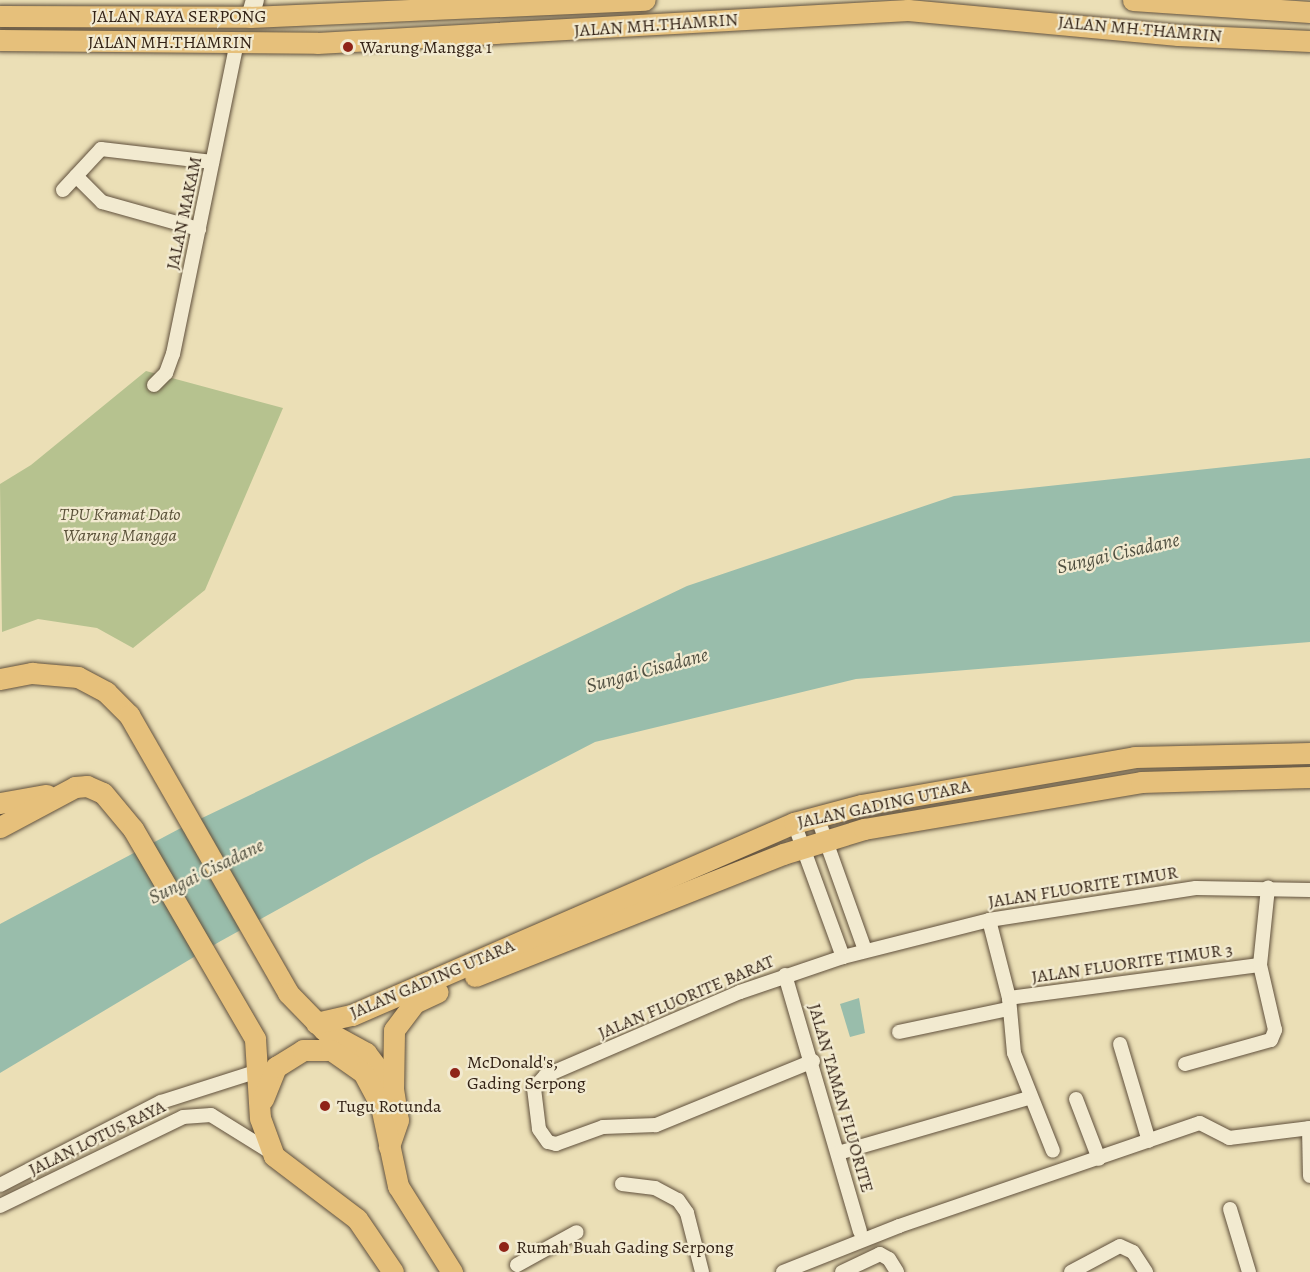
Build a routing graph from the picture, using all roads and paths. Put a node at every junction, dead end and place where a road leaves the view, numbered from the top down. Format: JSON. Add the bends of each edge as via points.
{"nodes":[{"id":1,"x":645,"y":0,"type":"edge"},
{"id":2,"x":1133,"y":0,"type":"edge"},
{"id":3,"x":486,"y":8,"type":"junction"},
{"id":4,"x":253,"y":9,"type":"edge"},
{"id":5,"x":1310,"y":12,"type":"edge"},
{"id":6,"x":0,"y":15,"type":"edge"},
{"id":7,"x":52,"y":16,"type":"junction"},
{"id":8,"x":485,"y":35,"type":"junction"},
{"id":9,"x":0,"y":40,"type":"edge"},
{"id":10,"x":51,"y":41,"type":"junction"},
{"id":11,"x":1310,"y":41,"type":"edge"},
{"id":12,"x":237,"y":43,"type":"junction"},
{"id":13,"x":212,"y":162,"type":"junction"},
{"id":14,"x":76,"y":176,"type":"junction"},
{"id":15,"x":63,"y":190,"type":"dead end"},
{"id":16,"x":199,"y":229,"type":"junction"},
{"id":17,"x":154,"y":385,"type":"dead end"},
{"id":18,"x":0,"y":679,"type":"edge"},
{"id":19,"x":1310,"y":753,"type":"edge"},
{"id":20,"x":1310,"y":777,"type":"edge"},
{"id":21,"x":62,"y":793,"type":"junction"},
{"id":22,"x":0,"y":804,"type":"edge"},
{"id":23,"x":817,"y":816,"type":"junction"},
{"id":24,"x":794,"y":822,"type":"junction"},
{"id":25,"x":0,"y":827,"type":"edge"},
{"id":26,"x":826,"y":840,"type":"junction"},
{"id":27,"x":803,"y":847,"type":"junction"},
{"id":28,"x":1268,"y":887,"type":"junction"},
{"id":29,"x":1310,"y":891,"type":"edge"},
{"id":30,"x":989,"y":920,"type":"junction"},
{"id":31,"x":866,"y":950,"type":"junction"},
{"id":32,"x":843,"y":957,"type":"junction"},
{"id":33,"x":1260,"y":964,"type":"junction"},
{"id":34,"x":785,"y":975,"type":"junction"},
{"id":35,"x":1009,"y":1004,"type":"junction"},
{"id":36,"x":320,"y":1026,"type":"junction"},
{"id":37,"x":899,"y":1032,"type":"dead end"},
{"id":38,"x":1120,"y":1044,"type":"dead end"},
{"id":39,"x":813,"y":1061,"type":"junction"},
{"id":40,"x":1185,"y":1064,"type":"dead end"},
{"id":41,"x":258,"y":1071,"type":"junction"},
{"id":42,"x":393,"y":1089,"type":"junction"},
{"id":43,"x":183,"y":1095,"type":"junction"},
{"id":44,"x":1029,"y":1098,"type":"junction"},
{"id":45,"x":1076,"y":1099,"type":"dead end"},
{"id":46,"x":260,"y":1112,"type":"junction"},
{"id":47,"x":183,"y":1117,"type":"junction"},
{"id":48,"x":1310,"y":1128,"type":"edge"},
{"id":49,"x":1149,"y":1141,"type":"junction"},
{"id":50,"x":389,"y":1146,"type":"junction"},
{"id":51,"x":1053,"y":1150,"type":"dead end"},
{"id":52,"x":838,"y":1153,"type":"junction"},
{"id":53,"x":274,"y":1155,"type":"junction"},
{"id":54,"x":1099,"y":1159,"type":"junction"},
{"id":55,"x":1310,"y":1176,"type":"edge"},
{"id":56,"x":622,"y":1184,"type":"dead end"},
{"id":57,"x":0,"y":1185,"type":"edge"},
{"id":58,"x":0,"y":1206,"type":"edge"},
{"id":59,"x":1230,"y":1209,"type":"dead end"},
{"id":60,"x":860,"y":1231,"type":"dead end"},
{"id":61,"x":577,"y":1232,"type":"dead end"},
{"id":62,"x":517,"y":1266,"type":"edge"},
{"id":63,"x":393,"y":1272,"type":"edge"},
{"id":64,"x":452,"y":1272,"type":"edge"},
{"id":65,"x":702,"y":1272,"type":"edge"},
{"id":66,"x":783,"y":1272,"type":"edge"},
{"id":67,"x":842,"y":1272,"type":"edge"},
{"id":68,"x":897,"y":1272,"type":"edge"},
{"id":69,"x":1071,"y":1272,"type":"edge"},
{"id":70,"x":1146,"y":1272,"type":"edge"},
{"id":71,"x":1249,"y":1272,"type":"edge"}],
"edges":[{"from":1,"to":3,"type":"main road","name":"JALAN RAYA SERPONG"},
{"from":2,"to":5,"type":"main road"},
{"from":3,"to":4,"type":"main road","name":"JALAN RAYA SERPONG"},
{"from":3,"to":8,"type":"main road"},
{"from":4,"to":7,"type":"main road","name":"JALAN RAYA SERPONG"},
{"from":6,"to":7,"type":"main road","name":"JALAN RAYA SERPONG"},
{"from":7,"to":10,"type":"main road"},
{"from":8,"to":11,"type":"main road","name":"JALAN MH.THAMRIN","via":[[908,10],[1178,35]]},
{"from":8,"to":12,"type":"main road","name":"JALAN MH.THAMRIN"},
{"from":9,"to":10,"type":"main road","name":"JALAN MH.THAMRIN"},
{"from":10,"to":12,"type":"main road","name":"JALAN MH.THAMRIN"},
{"from":12,"to":13,"type":"street","name":"JALAN MAKAM"},
{"from":13,"to":14,"type":"street","via":[[101,149]]},
{"from":13,"to":16,"type":"street","name":"JALAN MAKAM"},
{"from":14,"to":15,"type":"street"},
{"from":14,"to":16,"type":"street","via":[[102,202]]},
{"from":16,"to":17,"type":"street","name":"JALAN MAKAM","via":[[173,354],[166,373]]},
{"from":18,"to":36,"type":"main road","via":[[61,672],[92,682],[129,715],[288,993]]},
{"from":19,"to":23,"type":"main road","name":"JALAN GADING UTARA","via":[[1135,757]]},
{"from":20,"to":26,"type":"main road","name":"JALAN GADING UTARA","via":[[1141,782],[864,829]]},
{"from":21,"to":22,"type":"main road"},
{"from":21,"to":25,"type":"main road"},
{"from":21,"to":41,"type":"main road","via":[[75,787],[96,789],[133,829],[244,1017],[255,1039]]},
{"from":23,"to":24,"type":"main road","name":"JALAN GADING UTARA"},
{"from":23,"to":26,"type":"street"},
{"from":24,"to":27,"type":"street"},
{"from":24,"to":36,"type":"main road","name":"JALAN GADING UTARA"},
{"from":26,"to":27,"type":"main road","name":"JALAN GADING UTARA"},
{"from":26,"to":31,"type":"street"},
{"from":27,"to":32,"type":"street"},
{"from":27,"to":42,"type":"main road","name":"JALAN GADING UTARA","via":[[414,1003],[394,1030]]},
{"from":28,"to":29,"type":"street","name":"JALAN FLUORITE TIMUR"},
{"from":28,"to":30,"type":"street","name":"JALAN FLUORITE TIMUR","via":[[1196,888]]},
{"from":28,"to":33,"type":"street"},
{"from":30,"to":31,"type":"street","name":"JALAN FLUORITE TIMUR"},
{"from":30,"to":35,"type":"street"},
{"from":31,"to":32,"type":"street","name":"JALAN FLUORITE TIMUR"},
{"from":32,"to":34,"type":"street","name":"JALAN FLUORITE BARAT"},
{"from":33,"to":35,"type":"street","name":"JALAN FLUORITE TIMUR 3"},
{"from":33,"to":40,"type":"street","via":[[1275,1030],[1271,1040]]},
{"from":34,"to":39,"type":"street","name":"JALAN TAMAN FLUORITE"},
{"from":34,"to":39,"type":"street","name":"JALAN FLUORITE BARAT","via":[[545,1076],[534,1088],[539,1129],[548,1142],[556,1144],[603,1127],[670,1122]]},
{"from":35,"to":37,"type":"street","name":"JALAN FLUORITE TIMUR 3"},
{"from":35,"to":44,"type":"street","via":[[1014,1053]]},
{"from":36,"to":42,"type":"main road","via":[[366,1053]]},
{"from":38,"to":49,"type":"street"},
{"from":39,"to":52,"type":"street","name":"JALAN TAMAN FLUORITE"},
{"from":41,"to":43,"type":"street","name":"JALAN LOTUS RAYA"},
{"from":41,"to":46,"type":"main road"},
{"from":42,"to":50,"type":"main road","name":"JALAN GADING UTARA","via":[[398,1120]]},
{"from":43,"to":47,"type":"street"},
{"from":43,"to":57,"type":"street","name":"JALAN LOTUS RAYA","via":[[161,1102]]},
{"from":44,"to":51,"type":"street"},
{"from":44,"to":52,"type":"street"},
{"from":45,"to":54,"type":"street"},
{"from":46,"to":50,"type":"main road","via":[[268,1079],[286,1058],[303,1050],[331,1050],[354,1065],[372,1084]]},
{"from":46,"to":53,"type":"main road","via":[[264,1135]]},
{"from":47,"to":53,"type":"street","name":"JALAN LOTUS RAYA","via":[[211,1115]]},
{"from":47,"to":58,"type":"street","name":"JALAN LOTUS RAYA"},
{"from":48,"to":49,"type":"street","via":[[1229,1137],[1200,1123]]},
{"from":48,"to":55,"type":"street"},
{"from":49,"to":54,"type":"street"},
{"from":50,"to":64,"type":"main road","via":[[398,1186]]},
{"from":52,"to":60,"type":"street","name":"JALAN TAMAN FLUORITE"},
{"from":53,"to":63,"type":"main road","via":[[357,1219]]},
{"from":54,"to":66,"type":"street","via":[[899,1226]]},
{"from":56,"to":65,"type":"street","via":[[655,1188],[678,1200],[687,1213]]},
{"from":59,"to":71,"type":"street"},
{"from":61,"to":62,"type":"street"},
{"from":67,"to":68,"type":"street","via":[[880,1254],[889,1259]]},
{"from":69,"to":70,"type":"street","via":[[1120,1246],[1133,1252]]}]}
